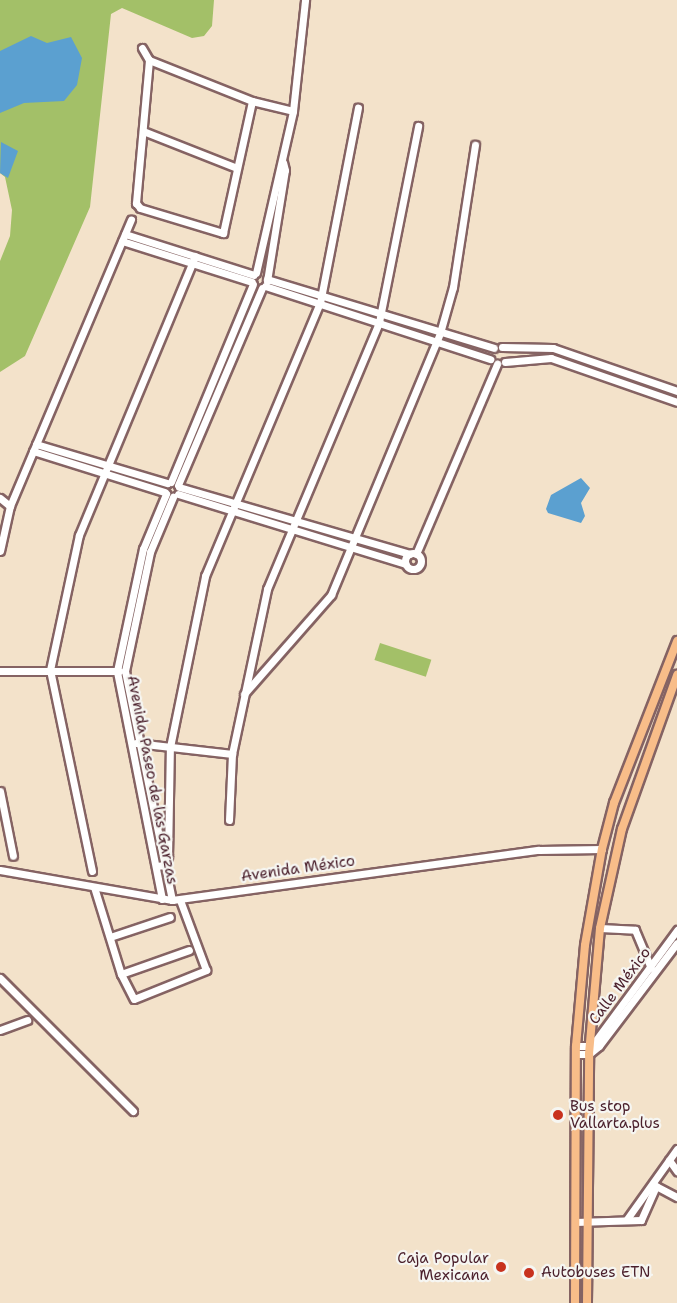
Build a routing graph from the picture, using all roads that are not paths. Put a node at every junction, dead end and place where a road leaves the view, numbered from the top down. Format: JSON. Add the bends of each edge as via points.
{"nodes":[{"id":1,"x":305,"y":0,"type":"edge"},
{"id":2,"x":142,"y":48,"type":"dead end"},
{"id":3,"x":149,"y":60,"type":"junction"},
{"id":4,"x":252,"y":100,"type":"junction"},
{"id":5,"x":358,"y":108,"type":"dead end"},
{"id":6,"x":293,"y":111,"type":"junction"},
{"id":7,"x":418,"y":126,"type":"dead end"},
{"id":8,"x":143,"y":131,"type":"junction"},
{"id":9,"x":476,"y":145,"type":"dead end"},
{"id":10,"x":283,"y":162,"type":"junction"},
{"id":11,"x":237,"y":168,"type":"junction"},
{"id":12,"x":131,"y":220,"type":"dead end"},
{"id":13,"x":123,"y":238,"type":"junction"},
{"id":14,"x":194,"y":260,"type":"junction"},
{"id":15,"x":254,"y":278,"type":"junction"},
{"id":16,"x":265,"y":282,"type":"junction"},
{"id":17,"x":321,"y":299,"type":"junction"},
{"id":18,"x":380,"y":318,"type":"junction"},
{"id":19,"x":439,"y":337,"type":"junction"},
{"id":20,"x":498,"y":347,"type":"junction"},
{"id":21,"x":553,"y":348,"type":"junction"},
{"id":22,"x":551,"y":358,"type":"junction"},
{"id":23,"x":497,"y":361,"type":"junction"},
{"id":24,"x":635,"y":377,"type":"junction"},
{"id":25,"x":632,"y":386,"type":"junction"},
{"id":26,"x":677,"y":391,"type":"edge"},
{"id":27,"x":677,"y":402,"type":"edge"},
{"id":28,"x":34,"y":448,"type":"junction"},
{"id":29,"x":108,"y":466,"type":"junction"},
{"id":30,"x":105,"y":474,"type":"junction"},
{"id":31,"x":169,"y":482,"type":"junction"},
{"id":32,"x":173,"y":491,"type":"junction"},
{"id":33,"x":0,"y":498,"type":"edge"},
{"id":34,"x":10,"y":506,"type":"junction"},
{"id":35,"x":234,"y":507,"type":"junction"},
{"id":36,"x":294,"y":525,"type":"junction"},
{"id":37,"x":353,"y":543,"type":"junction"},
{"id":38,"x":0,"y":551,"type":"edge"},
{"id":39,"x":412,"y":554,"type":"junction"},
{"id":40,"x":405,"y":564,"type":"junction"},
{"id":41,"x":677,"y":641,"type":"edge"},
{"id":42,"x":50,"y":670,"type":"junction"},
{"id":43,"x":0,"y":671,"type":"edge"},
{"id":44,"x":121,"y":671,"type":"junction"},
{"id":45,"x":677,"y":675,"type":"edge"},
{"id":46,"x":244,"y":694,"type":"junction"},
{"id":47,"x":136,"y":743,"type":"junction"},
{"id":48,"x":170,"y":747,"type":"junction"},
{"id":49,"x":232,"y":754,"type":"junction"},
{"id":50,"x":0,"y":791,"type":"edge"},
{"id":51,"x":229,"y":820,"type":"dead end"},
{"id":52,"x":168,"y":840,"type":"junction"},
{"id":53,"x":160,"y":842,"type":"junction"},
{"id":54,"x":602,"y":849,"type":"junction"},
{"id":55,"x":13,"y":856,"type":"dead end"},
{"id":56,"x":165,"y":865,"type":"junction"},
{"id":57,"x":156,"y":866,"type":"junction"},
{"id":58,"x":0,"y":870,"type":"edge"},
{"id":59,"x":92,"y":871,"type":"dead end"},
{"id":60,"x":94,"y":887,"type":"junction"},
{"id":61,"x":162,"y":899,"type":"junction"},
{"id":62,"x":172,"y":900,"type":"junction"},
{"id":63,"x":180,"y":900,"type":"junction"},
{"id":64,"x":170,"y":917,"type":"dead end"},
{"id":65,"x":600,"y":928,"type":"junction"},
{"id":66,"x":677,"y":930,"type":"edge"},
{"id":67,"x":110,"y":938,"type":"junction"},
{"id":68,"x":677,"y":943,"type":"edge"},
{"id":69,"x":189,"y":950,"type":"dead end"},
{"id":70,"x":651,"y":968,"type":"junction"},
{"id":71,"x":122,"y":974,"type":"junction"},
{"id":72,"x":0,"y":978,"type":"edge"},
{"id":73,"x":27,"y":1020,"type":"dead end"},
{"id":74,"x":0,"y":1030,"type":"edge"},
{"id":75,"x":576,"y":1050,"type":"junction"},
{"id":76,"x":589,"y":1050,"type":"junction"},
{"id":77,"x":133,"y":1111,"type":"dead end"},
{"id":78,"x":677,"y":1149,"type":"edge"},
{"id":79,"x":669,"y":1160,"type":"junction"},
{"id":80,"x":677,"y":1171,"type":"edge"},
{"id":81,"x":654,"y":1185,"type":"junction"},
{"id":82,"x":677,"y":1197,"type":"edge"},
{"id":83,"x":627,"y":1219,"type":"junction"},
{"id":84,"x":575,"y":1222,"type":"junction"},
{"id":85,"x":588,"y":1222,"type":"junction"},
{"id":86,"x":575,"y":1303,"type":"edge"},
{"id":87,"x":587,"y":1303,"type":"edge"}],
"edges":[{"from":1,"to":6,"type":"street","name":"Avenida Paseo de las Garzas"},
{"from":2,"to":3,"type":"street"},
{"from":3,"to":4,"type":"street"},
{"from":3,"to":8,"type":"street"},
{"from":4,"to":6,"type":"street"},
{"from":4,"to":11,"type":"street"},
{"from":5,"to":17,"type":"street"},
{"from":6,"to":10,"type":"street","name":"Avenida Paseo de las Garzas"},
{"from":7,"to":18,"type":"street"},
{"from":8,"to":11,"type":"street"},
{"from":8,"to":11,"type":"street","via":[[136,203],[140,208],[223,233]]},
{"from":9,"to":19,"type":"street","via":[[453,288]]},
{"from":10,"to":15,"type":"street","name":"Avenida Paseo de las Garzas"},
{"from":10,"to":16,"type":"street","name":"Avenida Paseo de las Garzas","via":[[285,170]]},
{"from":12,"to":13,"type":"street"},
{"from":13,"to":14,"type":"street"},
{"from":13,"to":28,"type":"street"},
{"from":14,"to":15,"type":"street"},
{"from":14,"to":29,"type":"street"},
{"from":15,"to":16,"type":"street"},
{"from":15,"to":16,"type":"street"},
{"from":15,"to":31,"type":"street","name":"Avenida Paseo de las Garzas"},
{"from":16,"to":17,"type":"street"},
{"from":16,"to":32,"type":"street","name":"Avenida Paseo de las Garzas"},
{"from":17,"to":18,"type":"street"},
{"from":17,"to":35,"type":"street"},
{"from":18,"to":19,"type":"street"},
{"from":18,"to":36,"type":"street"},
{"from":19,"to":20,"type":"street"},
{"from":19,"to":23,"type":"street"},
{"from":19,"to":37,"type":"street"},
{"from":20,"to":21,"type":"street"},
{"from":20,"to":23,"type":"street"},
{"from":20,"to":23,"type":"street","via":[[507,354]]},
{"from":21,"to":22,"type":"street"},
{"from":21,"to":24,"type":"street"},
{"from":22,"to":23,"type":"street"},
{"from":22,"to":25,"type":"street"},
{"from":23,"to":39,"type":"street"},
{"from":24,"to":25,"type":"street"},
{"from":24,"to":26,"type":"street"},
{"from":25,"to":27,"type":"street"},
{"from":28,"to":29,"type":"street"},
{"from":28,"to":30,"type":"street"},
{"from":28,"to":34,"type":"street"},
{"from":29,"to":30,"type":"street"},
{"from":29,"to":31,"type":"street"},
{"from":30,"to":32,"type":"street"},
{"from":30,"to":42,"type":"street","via":[[79,535]]},
{"from":31,"to":32,"type":"street","name":"Avenida Paseo de las Garzas"},
{"from":31,"to":32,"type":"street"},
{"from":32,"to":35,"type":"street"},
{"from":32,"to":44,"type":"street","name":"Avenida Paseo de las Garzas","via":[[150,552]]},
{"from":33,"to":34,"type":"street"},
{"from":34,"to":38,"type":"street"},
{"from":35,"to":36,"type":"street"},
{"from":35,"to":48,"type":"street","via":[[205,576]]},
{"from":36,"to":37,"type":"street"},
{"from":36,"to":46,"type":"street","via":[[267,590]]},
{"from":37,"to":39,"type":"street"},
{"from":37,"to":40,"type":"street"},
{"from":37,"to":46,"type":"street","via":[[331,595]]},
{"from":39,"to":40,"type":"street"},
{"from":39,"to":40,"type":"street","via":[[420,560],[418,567]]},
{"from":41,"to":54,"type":"main road","via":[[634,744]]},
{"from":42,"to":43,"type":"street"},
{"from":42,"to":44,"type":"street"},
{"from":42,"to":59,"type":"street"},
{"from":44,"to":47,"type":"street","name":"Avenida Paseo de las Garzas"},
{"from":45,"to":65,"type":"main road","via":[[622,830]]},
{"from":46,"to":49,"type":"street"},
{"from":47,"to":48,"type":"street"},
{"from":47,"to":53,"type":"street","name":"Avenida Paseo de las Garzas"},
{"from":47,"to":57,"type":"street","name":"Avenida Paseo de las Garzas"},
{"from":48,"to":49,"type":"street"},
{"from":48,"to":52,"type":"street"},
{"from":49,"to":51,"type":"street"},
{"from":50,"to":55,"type":"street"},
{"from":52,"to":53,"type":"street"},
{"from":52,"to":56,"type":"street"},
{"from":53,"to":56,"type":"street","name":"Avenida Paseo de las Garzas"},
{"from":54,"to":63,"type":"street","name":"Avenida México","via":[[539,850]]},
{"from":54,"to":75,"type":"main road","via":[[585,945]]},
{"from":56,"to":57,"type":"street"},
{"from":56,"to":62,"type":"street","name":"Avenida Paseo de las Garzas"},
{"from":57,"to":61,"type":"street","name":"Avenida Paseo de las Garzas"},
{"from":58,"to":60,"type":"street","name":"Avenida México"},
{"from":60,"to":61,"type":"street","name":"Avenida México"},
{"from":60,"to":67,"type":"street"},
{"from":61,"to":62,"type":"street","name":"Avenida México"},
{"from":62,"to":63,"type":"street","name":"Avenida México"},
{"from":63,"to":71,"type":"street","via":[[206,970],[137,999],[130,996]]},
{"from":64,"to":67,"type":"street"},
{"from":65,"to":70,"type":"street","via":[[635,930]]},
{"from":65,"to":76,"type":"main road"},
{"from":66,"to":70,"type":"street","name":"Calle México"},
{"from":67,"to":71,"type":"street"},
{"from":68,"to":76,"type":"street","name":"Calle México","via":[[599,1046]]},
{"from":69,"to":71,"type":"street"},
{"from":70,"to":76,"type":"street","name":"Calle México"},
{"from":72,"to":77,"type":"street"},
{"from":73,"to":74,"type":"street"},
{"from":75,"to":76,"type":"street","name":"Calle México"},
{"from":75,"to":84,"type":"main road"},
{"from":76,"to":85,"type":"main road"},
{"from":78,"to":79,"type":"street"},
{"from":79,"to":80,"type":"street"},
{"from":79,"to":81,"type":"street"},
{"from":81,"to":82,"type":"street"},
{"from":81,"to":83,"type":"street"},
{"from":81,"to":83,"type":"street","via":[[643,1218]]},
{"from":83,"to":85,"type":"street"},
{"from":84,"to":85,"type":"street"},
{"from":84,"to":86,"type":"main road"},
{"from":85,"to":87,"type":"main road"}]}
